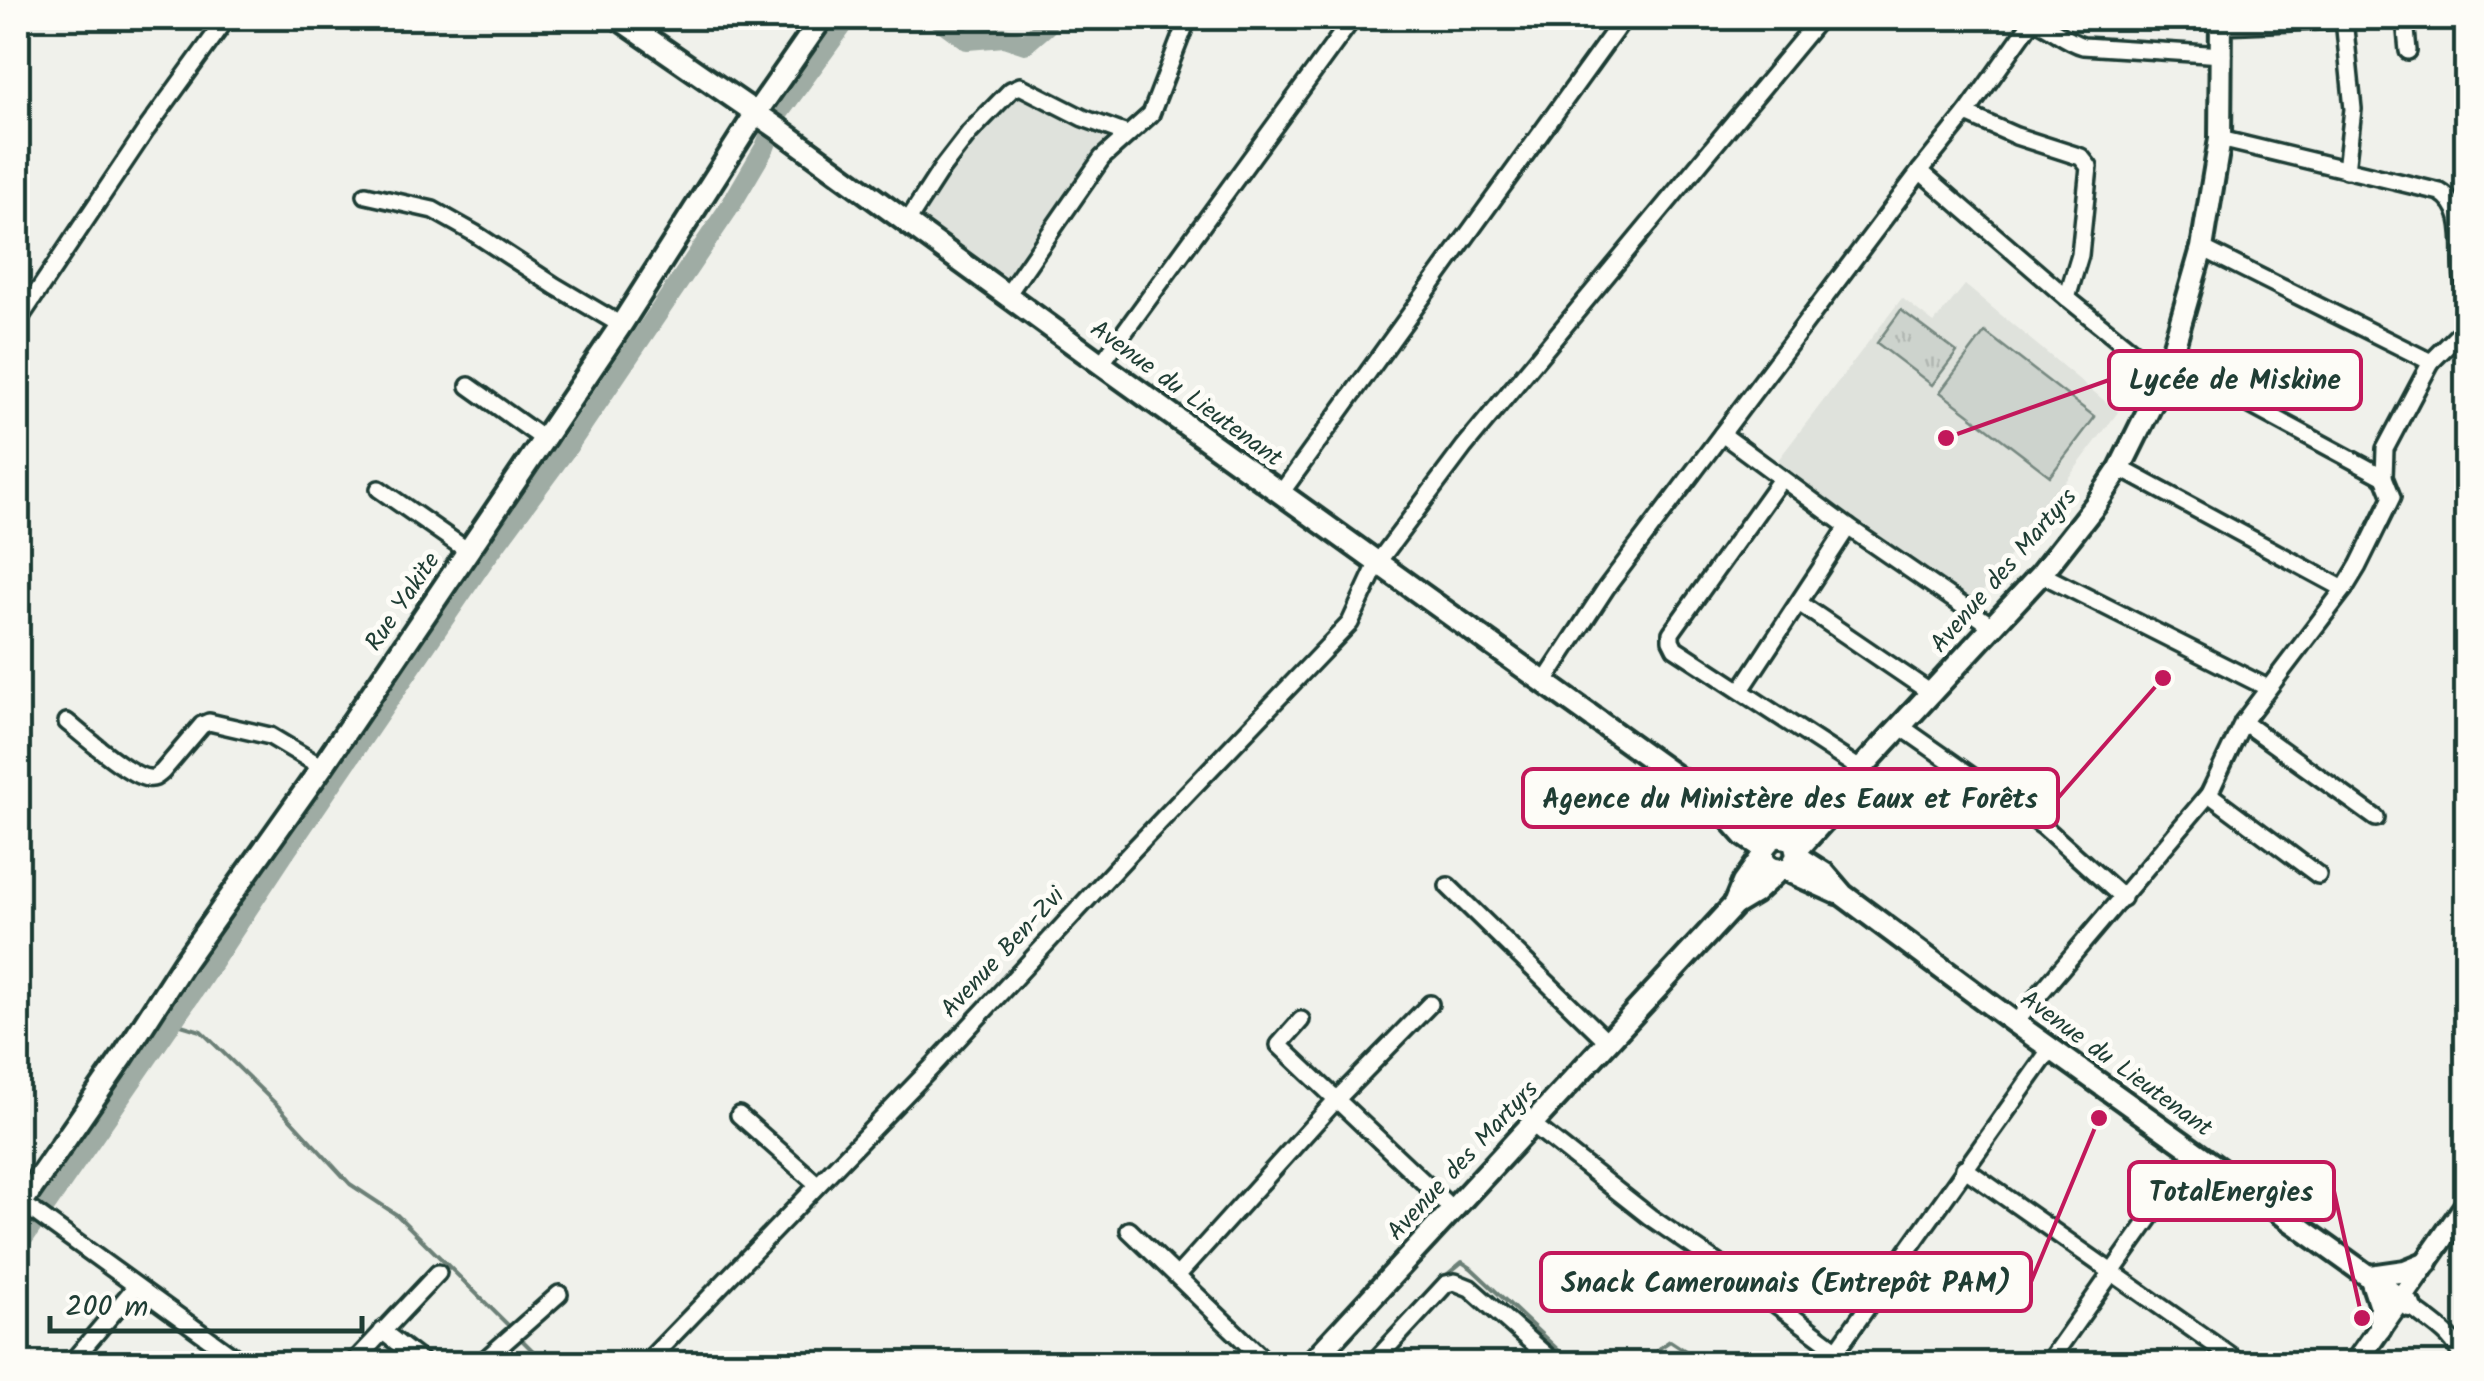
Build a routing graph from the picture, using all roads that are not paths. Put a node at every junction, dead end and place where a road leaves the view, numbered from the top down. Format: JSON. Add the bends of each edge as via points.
{"nodes":[{"id":1,"x":227,"y":18,"type":"edge"},
{"id":2,"x":618,"y":18,"type":"edge"},
{"id":3,"x":822,"y":18,"type":"edge"},
{"id":4,"x":1188,"y":18,"type":"edge"},
{"id":5,"x":1353,"y":18,"type":"edge"},
{"id":6,"x":1624,"y":18,"type":"edge"},
{"id":7,"x":1820,"y":18,"type":"edge"},
{"id":8,"x":2393,"y":18,"type":"edge"},
{"id":9,"x":2403,"y":18,"type":"edge"},
{"id":10,"x":2344,"y":19,"type":"edge"},
{"id":11,"x":2222,"y":21,"type":"edge"},
{"id":12,"x":2408,"y":52,"type":"dead end"},
{"id":13,"x":2223,"y":55,"type":"junction"},
{"id":14,"x":1966,"y":114,"type":"junction"},
{"id":15,"x":766,"y":120,"type":"junction"},
{"id":16,"x":1126,"y":134,"type":"junction"},
{"id":17,"x":2220,"y":139,"type":"junction"},
{"id":18,"x":1920,"y":170,"type":"junction"},
{"id":19,"x":2346,"y":170,"type":"junction"},
{"id":20,"x":366,"y":195,"type":"dead end"},
{"id":21,"x":907,"y":222,"type":"junction"},
{"id":22,"x":2202,"y":248,"type":"junction"},
{"id":23,"x":2466,"y":292,"type":"edge"},
{"id":24,"x":1006,"y":295,"type":"junction"},
{"id":25,"x":2066,"y":298,"type":"junction"},
{"id":26,"x":18,"y":321,"type":"edge"},
{"id":27,"x":621,"y":325,"type":"junction"},
{"id":28,"x":2466,"y":327,"type":"edge"},
{"id":29,"x":2431,"y":362,"type":"junction"},
{"id":30,"x":1101,"y":364,"type":"junction"},
{"id":31,"x":2167,"y":369,"type":"junction"},
{"id":32,"x":469,"y":386,"type":"dead end"},
{"id":33,"x":1722,"y":434,"type":"junction"},
{"id":34,"x":542,"y":438,"type":"junction"},
{"id":35,"x":2120,"y":468,"type":"junction"},
{"id":36,"x":2384,"y":477,"type":"junction"},
{"id":37,"x":1781,"y":479,"type":"junction"},
{"id":38,"x":379,"y":489,"type":"dead end"},
{"id":39,"x":1281,"y":493,"type":"junction"},
{"id":40,"x":1848,"y":527,"type":"junction"},
{"id":41,"x":468,"y":551,"type":"junction"},
{"id":42,"x":1378,"y":562,"type":"junction"},
{"id":43,"x":2041,"y":574,"type":"junction"},
{"id":44,"x":2344,"y":589,"type":"junction"},
{"id":45,"x":1798,"y":603,"type":"junction"},
{"id":46,"x":1992,"y":626,"type":"junction"},
{"id":47,"x":1545,"y":682,"type":"junction"},
{"id":48,"x":2268,"y":688,"type":"junction"},
{"id":49,"x":1741,"y":690,"type":"junction"},
{"id":50,"x":1930,"y":693,"type":"junction"},
{"id":51,"x":68,"y":722,"type":"dead end"},
{"id":52,"x":2243,"y":722,"type":"junction"},
{"id":53,"x":1900,"y":726,"type":"junction"},
{"id":54,"x":322,"y":767,"type":"junction"},
{"id":55,"x":1854,"y":776,"type":"junction"},
{"id":56,"x":2210,"y":794,"type":"junction"},
{"id":57,"x":2376,"y":818,"type":"dead end"},
{"id":58,"x":1781,"y":853,"type":"junction"},
{"id":59,"x":2318,"y":875,"type":"dead end"},
{"id":60,"x":1448,"y":886,"type":"dead end"},
{"id":61,"x":2123,"y":898,"type":"junction"},
{"id":62,"x":1430,"y":1004,"type":"dead end"},
{"id":63,"x":1301,"y":1020,"type":"dead end"},
{"id":64,"x":2016,"y":1023,"type":"junction"},
{"id":65,"x":1608,"y":1042,"type":"junction"},
{"id":66,"x":2052,"y":1047,"type":"junction"},
{"id":67,"x":1336,"y":1100,"type":"junction"},
{"id":68,"x":739,"y":1115,"type":"dead end"},
{"id":69,"x":1531,"y":1123,"type":"junction"},
{"id":70,"x":2197,"y":1152,"type":"junction"},
{"id":71,"x":1964,"y":1168,"type":"junction"},
{"id":72,"x":817,"y":1184,"type":"junction"},
{"id":73,"x":21,"y":1205,"type":"edge"},
{"id":74,"x":2466,"y":1206,"type":"edge"},
{"id":75,"x":1452,"y":1208,"type":"junction"},
{"id":76,"x":2466,"y":1227,"type":"edge"},
{"id":77,"x":1129,"y":1230,"type":"dead end"},
{"id":78,"x":2427,"y":1262,"type":"junction"},
{"id":79,"x":2111,"y":1272,"type":"junction"},
{"id":80,"x":438,"y":1273,"type":"dead end"},
{"id":81,"x":1177,"y":1276,"type":"junction"},
{"id":82,"x":2370,"y":1276,"type":"junction"},
{"id":83,"x":136,"y":1286,"type":"junction"},
{"id":84,"x":559,"y":1294,"type":"dead end"},
{"id":85,"x":2406,"y":1302,"type":"junction"},
{"id":86,"x":2380,"y":1329,"type":"junction"},
{"id":87,"x":382,"y":1331,"type":"junction"},
{"id":88,"x":1836,"y":1349,"type":"junction"},
{"id":89,"x":224,"y":1350,"type":"junction"},
{"id":90,"x":70,"y":1364,"type":"edge"},
{"id":91,"x":212,"y":1364,"type":"edge"},
{"id":92,"x":244,"y":1364,"type":"edge"},
{"id":93,"x":352,"y":1364,"type":"edge"},
{"id":94,"x":425,"y":1364,"type":"edge"},
{"id":95,"x":480,"y":1364,"type":"edge"},
{"id":96,"x":645,"y":1364,"type":"edge"},
{"id":97,"x":1268,"y":1364,"type":"edge"},
{"id":98,"x":1310,"y":1364,"type":"edge"},
{"id":99,"x":1372,"y":1364,"type":"edge"},
{"id":100,"x":1556,"y":1364,"type":"edge"},
{"id":101,"x":1827,"y":1364,"type":"edge"},
{"id":102,"x":2047,"y":1364,"type":"edge"},
{"id":103,"x":2242,"y":1364,"type":"edge"},
{"id":104,"x":2355,"y":1364,"type":"edge"},
{"id":105,"x":2370,"y":1364,"type":"edge"},
{"id":106,"x":2464,"y":1364,"type":"edge"}],
"edges":[{"from":1,"to":26,"type":"street"},
{"from":2,"to":15,"type":"main road","name":"Avenue du Lieutenant"},
{"from":3,"to":15,"type":"main road","name":"Rue Yakite"},
{"from":4,"to":16,"type":"street","via":[[1158,101]]},
{"from":5,"to":30,"type":"street"},
{"from":6,"to":39,"type":"street"},
{"from":7,"to":42,"type":"street","name":"Avenue Ben-Zvi","via":[[1464,448]]},
{"from":8,"to":10,"type":"street"},
{"from":9,"to":12,"type":"street"},
{"from":10,"to":11,"type":"street"},
{"from":10,"to":19,"type":"street","via":[[2352,109]]},
{"from":11,"to":13,"type":"main road","name":"Avenue des Martyrs"},
{"from":13,"to":14,"type":"street","via":[[2083,46],[2036,21]]},
{"from":13,"to":17,"type":"main road","name":"Avenue des Martyrs"},
{"from":14,"to":18,"type":"street"},
{"from":14,"to":25,"type":"street","via":[[2081,157],[2089,167],[2080,255]]},
{"from":15,"to":21,"type":"main road","name":"Avenue du Lieutenant"},
{"from":15,"to":27,"type":"main road","name":"Rue Yakite"},
{"from":16,"to":21,"type":"street","via":[[1020,86],[969,133]]},
{"from":16,"to":24,"type":"street"},
{"from":17,"to":19,"type":"street"},
{"from":17,"to":22,"type":"main road","name":"Avenue des Martyrs"},
{"from":18,"to":25,"type":"street"},
{"from":18,"to":33,"type":"street"},
{"from":19,"to":23,"type":"street","via":[[2450,197]]},
{"from":20,"to":27,"type":"street","via":[[433,210]]},
{"from":21,"to":24,"type":"main road","name":"Avenue du Lieutenant"},
{"from":22,"to":29,"type":"street"},
{"from":22,"to":31,"type":"main road","name":"Avenue des Martyrs"},
{"from":24,"to":30,"type":"main road","name":"Avenue du Lieutenant"},
{"from":25,"to":31,"type":"street"},
{"from":27,"to":34,"type":"main road","name":"Rue Yakite"},
{"from":28,"to":29,"type":"street"},
{"from":29,"to":36,"type":"street","via":[[2385,449]]},
{"from":30,"to":39,"type":"main road","name":"Avenue du Lieutenant"},
{"from":31,"to":35,"type":"main road","name":"Avenue des Martyrs"},
{"from":31,"to":36,"type":"street"},
{"from":32,"to":34,"type":"street"},
{"from":33,"to":37,"type":"street"},
{"from":33,"to":47,"type":"street"},
{"from":34,"to":41,"type":"main road","name":"Rue Yakite"},
{"from":35,"to":43,"type":"main road","name":"Avenue des Martyrs"},
{"from":35,"to":44,"type":"street"},
{"from":36,"to":44,"type":"street","via":[[2392,497]]},
{"from":37,"to":40,"type":"street"},
{"from":37,"to":49,"type":"street","via":[[1672,633],[1676,648]]},
{"from":38,"to":41,"type":"street"},
{"from":39,"to":42,"type":"main road","name":"Avenue du Lieutenant"},
{"from":40,"to":45,"type":"street"},
{"from":40,"to":46,"type":"street"},
{"from":41,"to":54,"type":"main road","name":"Rue Yakite"},
{"from":42,"to":47,"type":"main road","name":"Avenue du Lieutenant"},
{"from":42,"to":72,"type":"street","name":"Avenue Ben-Zvi","via":[[1350,622]]},
{"from":43,"to":46,"type":"main road","name":"Avenue des Martyrs"},
{"from":43,"to":48,"type":"street"},
{"from":44,"to":48,"type":"street"},
{"from":45,"to":49,"type":"street"},
{"from":45,"to":50,"type":"street"},
{"from":46,"to":50,"type":"main road","name":"Avenue des Martyrs"},
{"from":47,"to":58,"type":"main road","name":"Avenue du Lieutenant","via":[[1725,812],[1755,820]]},
{"from":48,"to":52,"type":"street"},
{"from":49,"to":55,"type":"street"},
{"from":50,"to":53,"type":"main road","name":"Avenue des Martyrs"},
{"from":51,"to":54,"type":"street","via":[[147,778],[162,772],[210,722],[270,736]]},
{"from":52,"to":56,"type":"street"},
{"from":52,"to":57,"type":"street"},
{"from":53,"to":55,"type":"main road","name":"Avenue des Martyrs"},
{"from":53,"to":61,"type":"street","via":[[2044,828]]},
{"from":54,"to":73,"type":"main road","name":"Rue Yakite"},
{"from":55,"to":58,"type":"main road","name":"Avenue des Martyrs","via":[[1826,818]]},
{"from":56,"to":59,"type":"street"},
{"from":56,"to":61,"type":"street"},
{"from":58,"to":64,"type":"main road","name":"Avenue du Lieutenant","via":[[1825,874],[1843,896]]},
{"from":58,"to":65,"type":"main road","name":"Avenue des Martyrs","via":[[1743,884],[1734,904]]},
{"from":60,"to":65,"type":"street"},
{"from":61,"to":64,"type":"street"},
{"from":62,"to":67,"type":"street"},
{"from":63,"to":67,"type":"street","via":[[1279,1045]]},
{"from":64,"to":66,"type":"main road","name":"Avenue du Lieutenant"},
{"from":65,"to":69,"type":"main road","name":"Avenue des Martyrs"},
{"from":66,"to":70,"type":"main road","name":"Avenue du Lieutenant"},
{"from":66,"to":71,"type":"street"},
{"from":67,"to":75,"type":"street"},
{"from":67,"to":81,"type":"street"},
{"from":68,"to":72,"type":"street"},
{"from":69,"to":75,"type":"main road","name":"Avenue des Martyrs"},
{"from":69,"to":88,"type":"street"},
{"from":70,"to":79,"type":"street"},
{"from":70,"to":82,"type":"main road","name":"Avenue du Lieutenant"},
{"from":71,"to":79,"type":"street"},
{"from":71,"to":88,"type":"street"},
{"from":72,"to":96,"type":"street","name":"Avenue Ben-Zvi"},
{"from":73,"to":83,"type":"street"},
{"from":74,"to":78,"type":"main road"},
{"from":75,"to":98,"type":"main road","name":"Avenue des Martyrs"},
{"from":76,"to":85,"type":"main road"},
{"from":77,"to":81,"type":"street"},
{"from":78,"to":82,"type":"main road"},
{"from":78,"to":85,"type":"main road"},
{"from":79,"to":102,"type":"street"},
{"from":79,"to":103,"type":"street"},
{"from":80,"to":87,"type":"street"},
{"from":81,"to":97,"type":"street"},
{"from":82,"to":85,"type":"main road","name":"Avenue du Lieutenant"},
{"from":82,"to":86,"type":"main road"},
{"from":83,"to":89,"type":"street"},
{"from":83,"to":90,"type":"street"},
{"from":84,"to":95,"type":"street"},
{"from":85,"to":86,"type":"main road"},
{"from":85,"to":105,"type":"main road"},
{"from":85,"to":106,"type":"street","via":[[2450,1337]]},
{"from":86,"to":104,"type":"main road"},
{"from":87,"to":93,"type":"street"},
{"from":87,"to":94,"type":"street"},
{"from":88,"to":101,"type":"street"},
{"from":89,"to":91,"type":"street"},
{"from":89,"to":92,"type":"street"},
{"from":99,"to":100,"type":"street","via":[[1455,1282]]}]}
